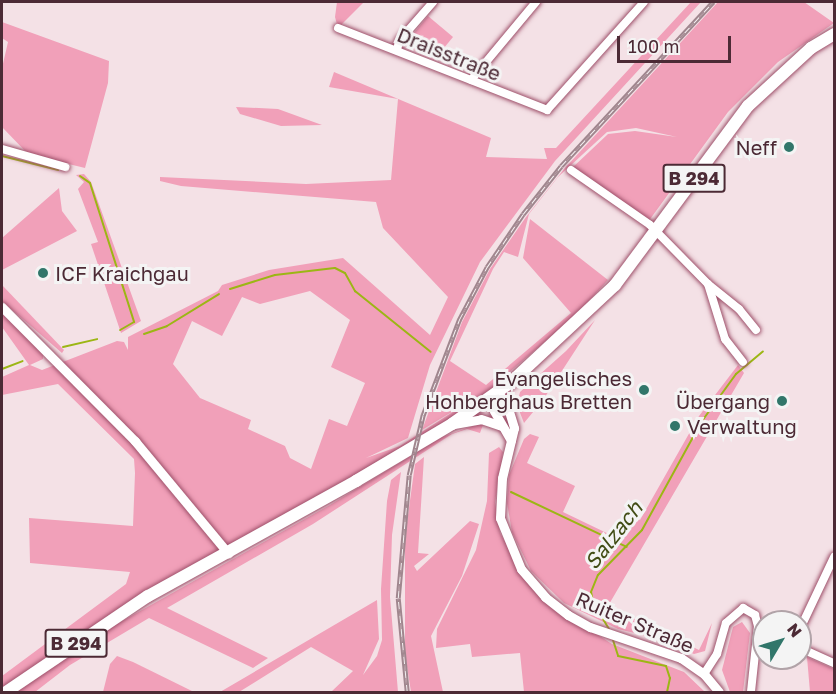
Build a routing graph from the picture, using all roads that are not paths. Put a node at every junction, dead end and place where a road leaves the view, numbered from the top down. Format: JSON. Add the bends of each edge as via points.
{"nodes":[{"id":1,"x":433,"y":2,"type":"edge"},
{"id":2,"x":536,"y":2,"type":"edge"},
{"id":3,"x":644,"y":2,"type":"edge"},
{"id":4,"x":338,"y":28,"type":"dead end"},
{"id":5,"x":834,"y":34,"type":"edge"},
{"id":6,"x":397,"y":50,"type":"junction"},
{"id":7,"x":471,"y":80,"type":"junction"},
{"id":8,"x":2,"y":149,"type":"edge"},
{"id":9,"x":65,"y":167,"type":"dead end"},
{"id":10,"x":571,"y":170,"type":"dead end"},
{"id":11,"x":656,"y":231,"type":"junction"},
{"id":12,"x":708,"y":284,"type":"junction"},
{"id":13,"x":2,"y":307,"type":"edge"},
{"id":14,"x":756,"y":330,"type":"dead end"},
{"id":15,"x":743,"y":362,"type":"dead end"},
{"id":16,"x":498,"y":392,"type":"junction"},
{"id":17,"x":452,"y":424,"type":"junction"},
{"id":18,"x":501,"y":426,"type":"junction"},
{"id":19,"x":512,"y":440,"type":"junction"},
{"id":20,"x":228,"y":553,"type":"junction"},
{"id":21,"x":834,"y":557,"type":"edge"},
{"id":22,"x":809,"y":610,"type":"edge"},
{"id":23,"x":812,"y":653,"type":"edge"},
{"id":24,"x":834,"y":663,"type":"edge"},
{"id":25,"x":704,"y":674,"type":"junction"},
{"id":26,"x":6,"y":693,"type":"edge"},
{"id":27,"x":719,"y":693,"type":"edge"},
{"id":28,"x":751,"y":693,"type":"edge"}],
"edges":[{"from":1,"to":6,"type":"street","via":[[399,41]]},
{"from":2,"to":7,"type":"street"},
{"from":3,"to":7,"type":"street","name":"Draisstraße","via":[[547,110]]},
{"from":4,"to":6,"type":"street","name":"Draisstraße"},
{"from":5,"to":11,"type":"main road","number":"B 294","via":[[811,48],[748,105]]},
{"from":6,"to":7,"type":"street","name":"Draisstraße"},
{"from":8,"to":9,"type":"street"},
{"from":10,"to":11,"type":"street"},
{"from":11,"to":12,"type":"street"},
{"from":11,"to":16,"type":"main road","number":"B 294","via":[[615,285],[573,328]]},
{"from":12,"to":14,"type":"street","via":[[740,309]]},
{"from":12,"to":15,"type":"street","via":[[725,339]]},
{"from":13,"to":20,"type":"street","via":[[135,441]]},
{"from":16,"to":17,"type":"main road","number":"B 294"},
{"from":16,"to":18,"type":"street","via":[[494,411]]},
{"from":16,"to":19,"type":"street","name":"Ruiter Straße","via":[[513,420]]},
{"from":17,"to":18,"type":"street","via":[[481,419]]},
{"from":17,"to":20,"type":"main road","number":"B 294"},
{"from":18,"to":19,"type":"street"},
{"from":19,"to":25,"type":"street","name":"Ruiter Straße","via":[[499,500],[500,518],[511,550],[545,597],[598,630],[667,652]]},
{"from":20,"to":26,"type":"main road","number":"B 294","via":[[148,596]]},
{"from":21,"to":22,"type":"street"},
{"from":23,"to":24,"type":"street"},
{"from":25,"to":27,"type":"street","name":"Ruiter Straße"},
{"from":25,"to":28,"type":"street","name":"Ruiter Straße","via":[[717,654],[726,623],[743,606],[755,615],[758,626]]}]}
